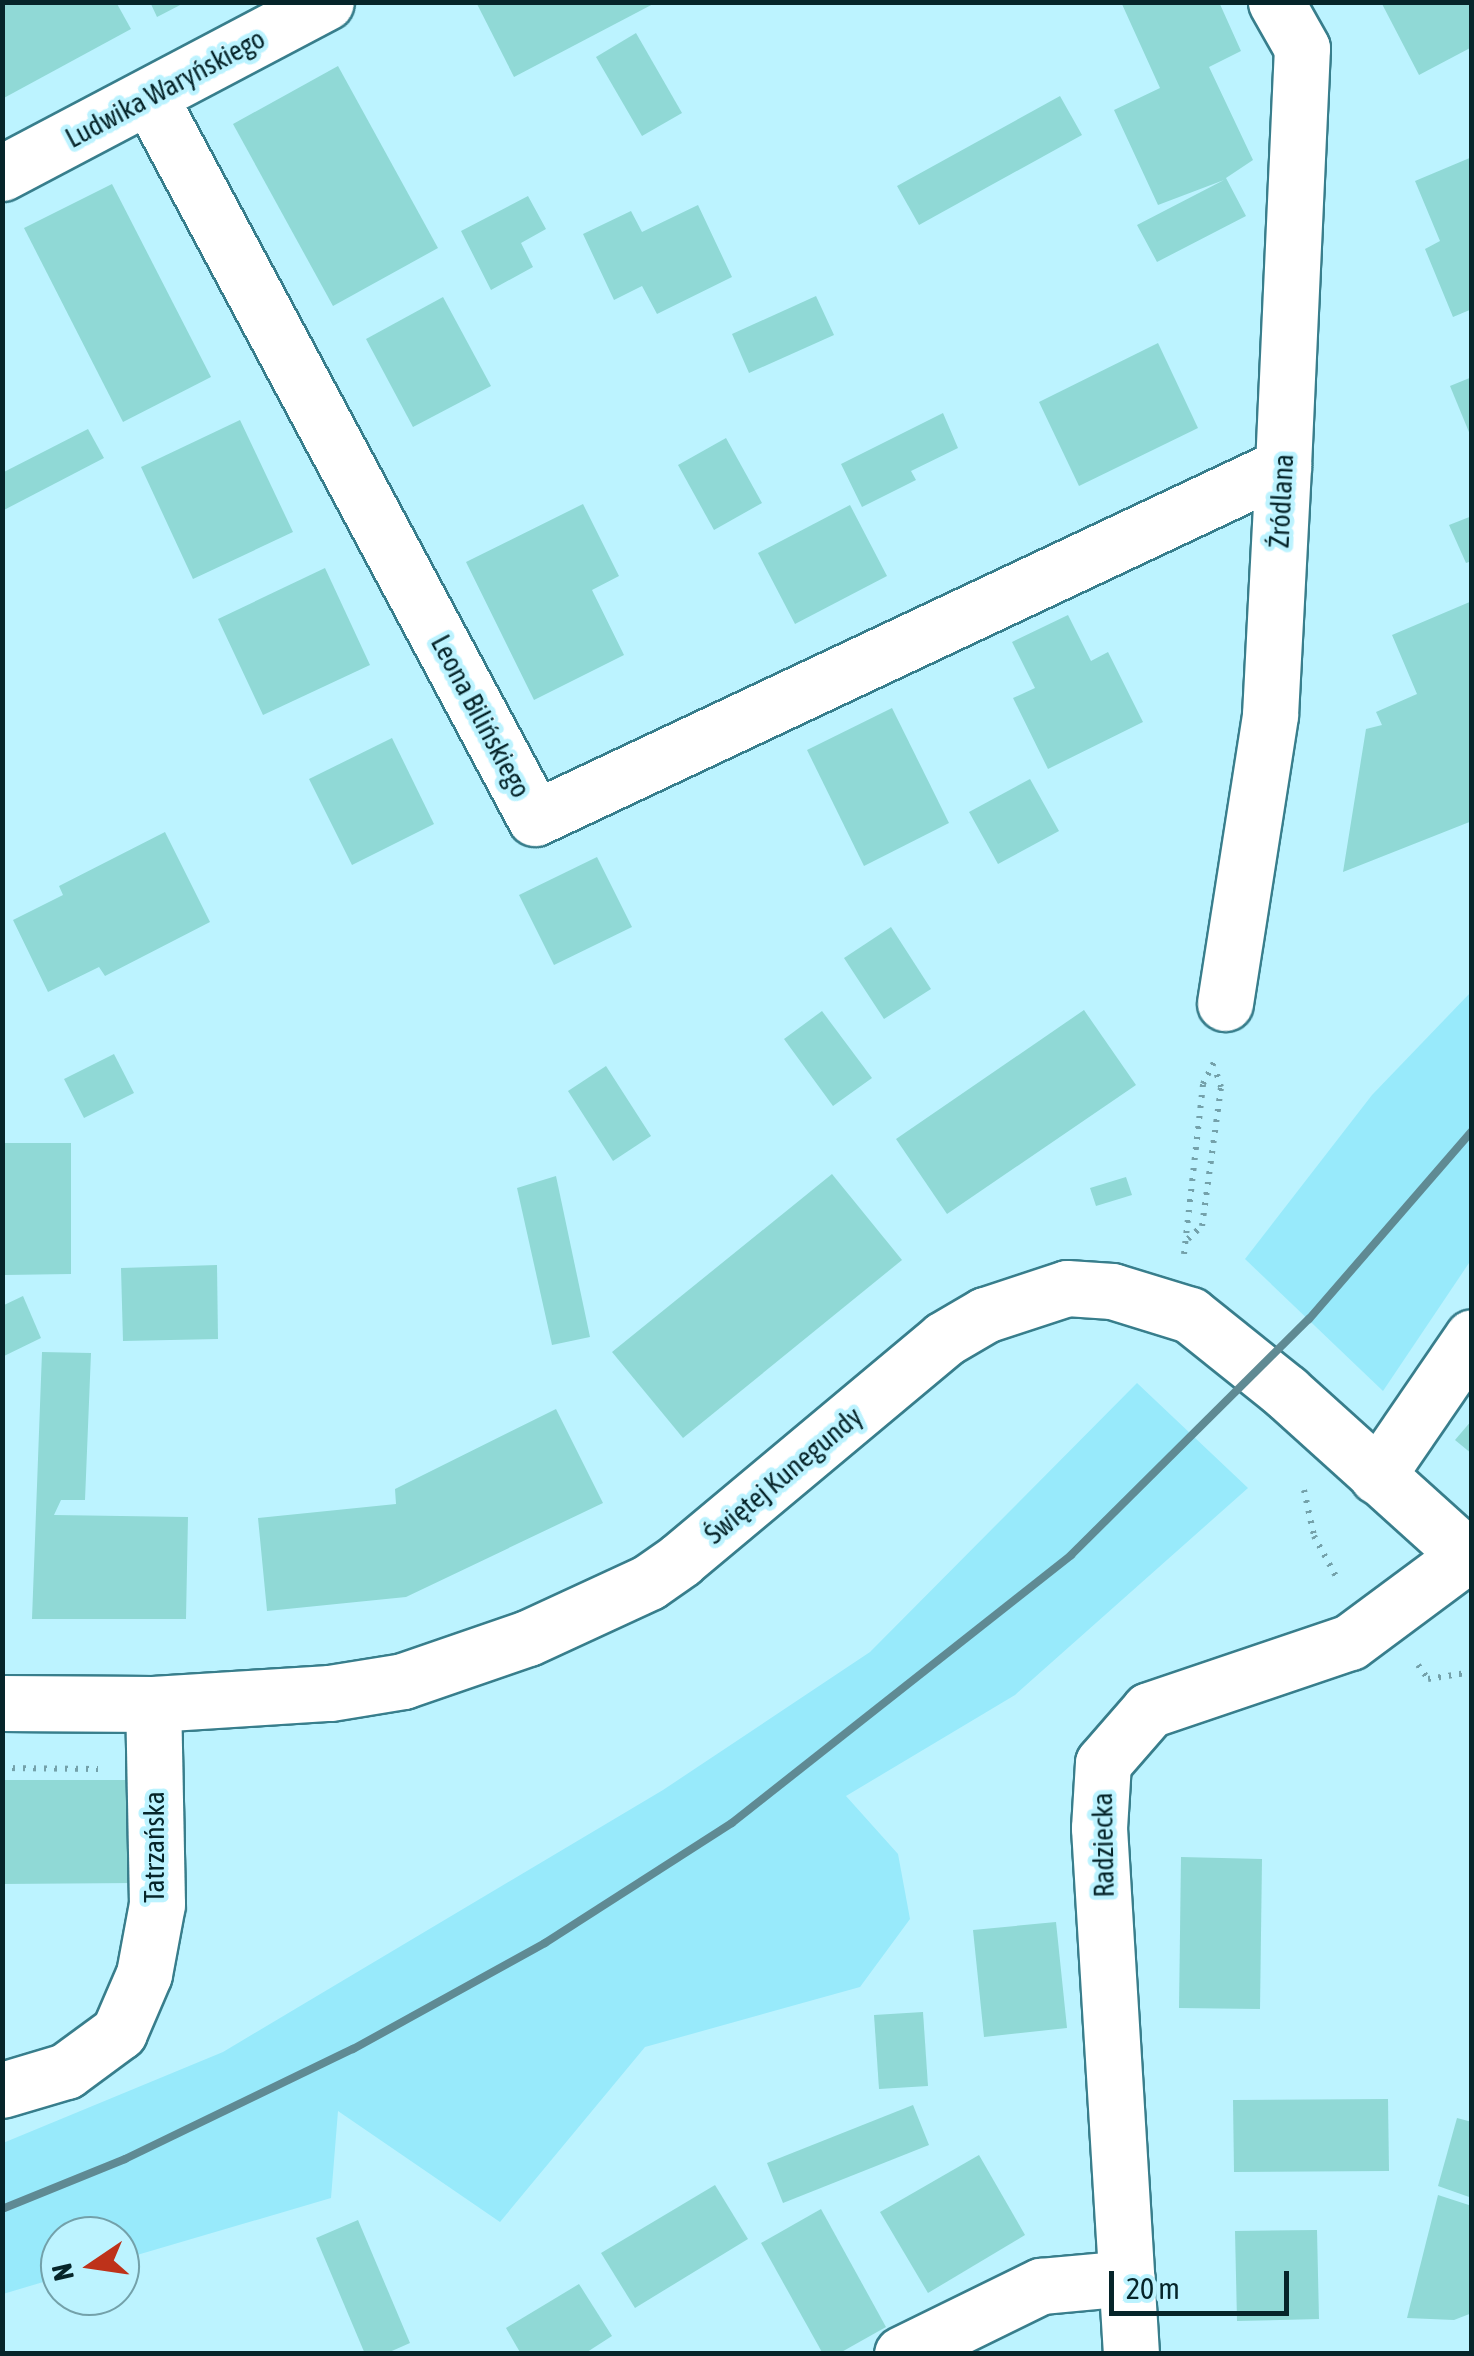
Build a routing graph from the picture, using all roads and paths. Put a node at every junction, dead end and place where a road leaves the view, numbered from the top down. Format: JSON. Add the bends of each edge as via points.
{"nodes":[{"id":1,"x":326,"y":2,"type":"edge"},
{"id":2,"x":1276,"y":2,"type":"edge"},
{"id":3,"x":150,"y":98,"type":"junction"},
{"id":4,"x":2,"y":172,"type":"edge"},
{"id":5,"x":1284,"y":466,"type":"junction"},
{"id":6,"x":1226,"y":1002,"type":"joint"},
{"id":7,"x":1214,"y":1068,"type":"junction"},
{"id":8,"x":1187,"y":1240,"type":"junction"},
{"id":9,"x":1184,"y":1254,"type":"dead end"},
{"id":10,"x":1472,"y":1337,"type":"edge"},
{"id":11,"x":1300,"y":1472,"type":"dead end"},
{"id":12,"x":1377,"y":1476,"type":"junction"},
{"id":13,"x":1469,"y":1559,"type":"edge"},
{"id":14,"x":1347,"y":1597,"type":"dead end"},
{"id":15,"x":1406,"y":1648,"type":"dead end"},
{"id":16,"x":1472,"y":1672,"type":"edge"},
{"id":17,"x":2,"y":1703,"type":"edge"},
{"id":18,"x":153,"y":1704,"type":"junction"},
{"id":19,"x":2,"y":1768,"type":"edge"},
{"id":20,"x":154,"y":1771,"type":"junction"},
{"id":21,"x":2,"y":2090,"type":"edge"},
{"id":22,"x":1127,"y":2278,"type":"junction"},
{"id":23,"x":902,"y":2354,"type":"edge"},
{"id":24,"x":1131,"y":2354,"type":"edge"}],
"edges":[{"from":1,"to":3,"type":"street","name":"Ludwika Waryńskiego"},
{"from":2,"to":5,"type":"street","name":"Źródlana","via":[[1302,48]]},
{"from":3,"to":4,"type":"street","name":"Ludwika Waryńskiego"},
{"from":3,"to":5,"type":"street","name":"Leona Bilińskiego","via":[[536,818]]},
{"from":5,"to":6,"type":"street","name":"Źródlana","via":[[1270,716]]},
{"from":6,"to":7,"type":"path"},
{"from":7,"to":8,"type":"path","via":[[1203,1084],[1183,1223]]},
{"from":7,"to":8,"type":"path","via":[[1221,1087],[1202,1226]]},
{"from":8,"to":9,"type":"path"},
{"from":10,"to":12,"type":"street"},
{"from":11,"to":14,"type":"path","via":[[1314,1536]]},
{"from":12,"to":13,"type":"street","name":"Świętej Kunegundy"},
{"from":12,"to":18,"type":"street","name":"Świętej Kunegundy","via":[[1190,1315],[1112,1291],[1067,1288],[986,1315],[944,1339],[680,1560],[588,1612],[403,1681],[291,1697]]},
{"from":13,"to":22,"type":"street","name":"Radziecka","via":[[1350,1642],[1149,1710],[1103,1763],[1098,1828]]},
{"from":15,"to":16,"type":"path","via":[[1428,1680]]},
{"from":17,"to":18,"type":"street","name":"Świętej Kunegundy"},
{"from":18,"to":20,"type":"street","name":"Tatrzańska"},
{"from":19,"to":20,"type":"path"},
{"from":20,"to":21,"type":"street","name":"Tatrzańska","via":[[158,1904],[144,1974],[119,2032],[66,2070]]},
{"from":22,"to":23,"type":"street","via":[[1041,2286]]},
{"from":22,"to":24,"type":"street","name":"Radziecka"}]}
